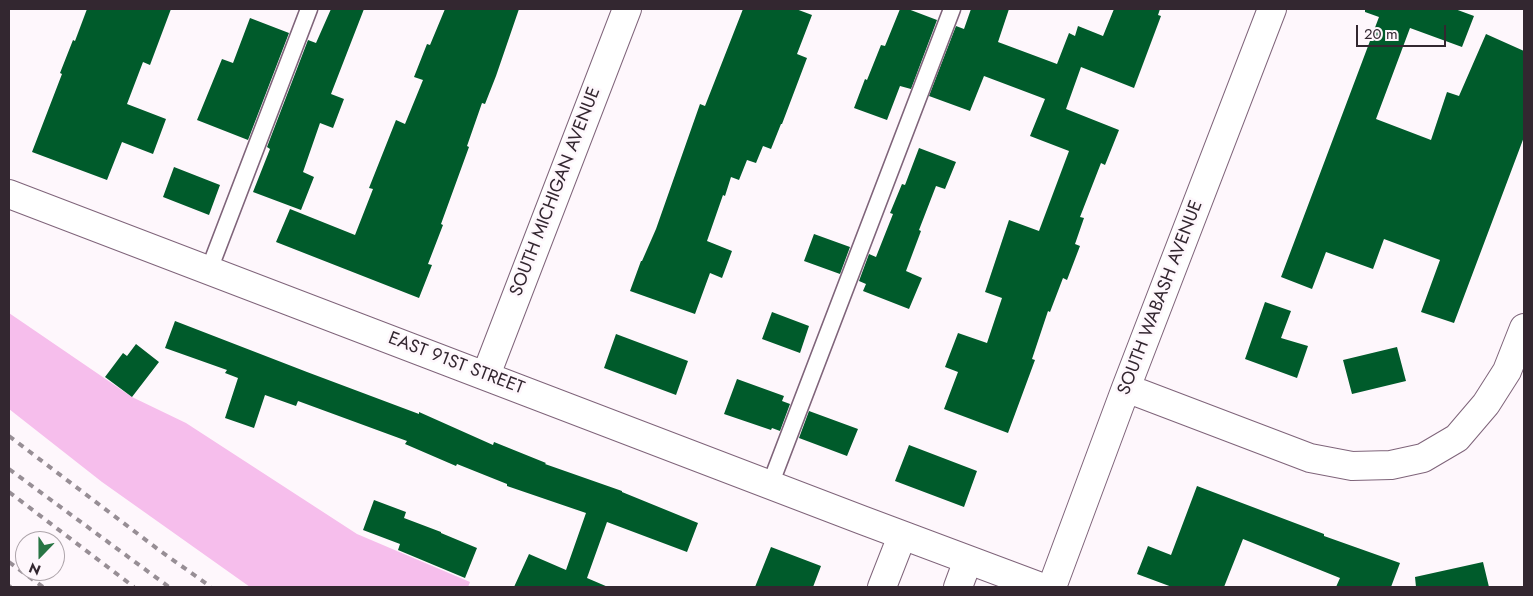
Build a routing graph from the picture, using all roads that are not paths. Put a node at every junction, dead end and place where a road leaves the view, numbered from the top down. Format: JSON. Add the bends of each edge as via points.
{"nodes":[{"id":1,"x":309,"y":9,"type":"edge"},
{"id":2,"x":627,"y":9,"type":"edge"},
{"id":3,"x":952,"y":9,"type":"edge"},
{"id":4,"x":1272,"y":9,"type":"edge"},
{"id":5,"x":9,"y":194,"type":"edge"},
{"id":6,"x":208,"y":270,"type":"junction"},
{"id":7,"x":1524,"y":328,"type":"edge"},
{"id":8,"x":486,"y":375,"type":"junction"},
{"id":9,"x":1126,"y":388,"type":"junction"},
{"id":10,"x":770,"y":485,"type":"junction"},
{"id":11,"x":902,"y":536,"type":"junction"},
{"id":12,"x":968,"y":560,"type":"junction"},
{"id":13,"x":882,"y":587,"type":"edge"},
{"id":14,"x":958,"y":587,"type":"edge"},
{"id":15,"x":1041,"y":587,"type":"edge"},
{"id":16,"x":1052,"y":587,"type":"edge"}],
"edges":[{"from":1,"to":6,"type":"lane"},
{"from":2,"to":8,"type":"street","name":"SOUTH MICHIGAN AVENUE"},
{"from":3,"to":10,"type":"lane"},
{"from":4,"to":9,"type":"street","name":"SOUTH WABASH AVENUE"},
{"from":5,"to":6,"type":"street","name":"EAST 91ST STREET"},
{"from":6,"to":8,"type":"street","name":"EAST 91ST STREET"},
{"from":7,"to":9,"type":"street","via":[[1507,371],[1486,404],[1457,438],[1423,458],[1391,465],[1352,466],[1310,458]]},
{"from":8,"to":10,"type":"street","name":"EAST 91ST STREET"},
{"from":9,"to":16,"type":"street","name":"SOUTH WABASH AVENUE"},
{"from":10,"to":11,"type":"street","name":"EAST 91ST STREET"},
{"from":11,"to":12,"type":"street","name":"EAST 91ST STREET"},
{"from":11,"to":13,"type":"street"},
{"from":12,"to":14,"type":"street"},
{"from":12,"to":15,"type":"street","name":"EAST 91ST STREET"}]}
